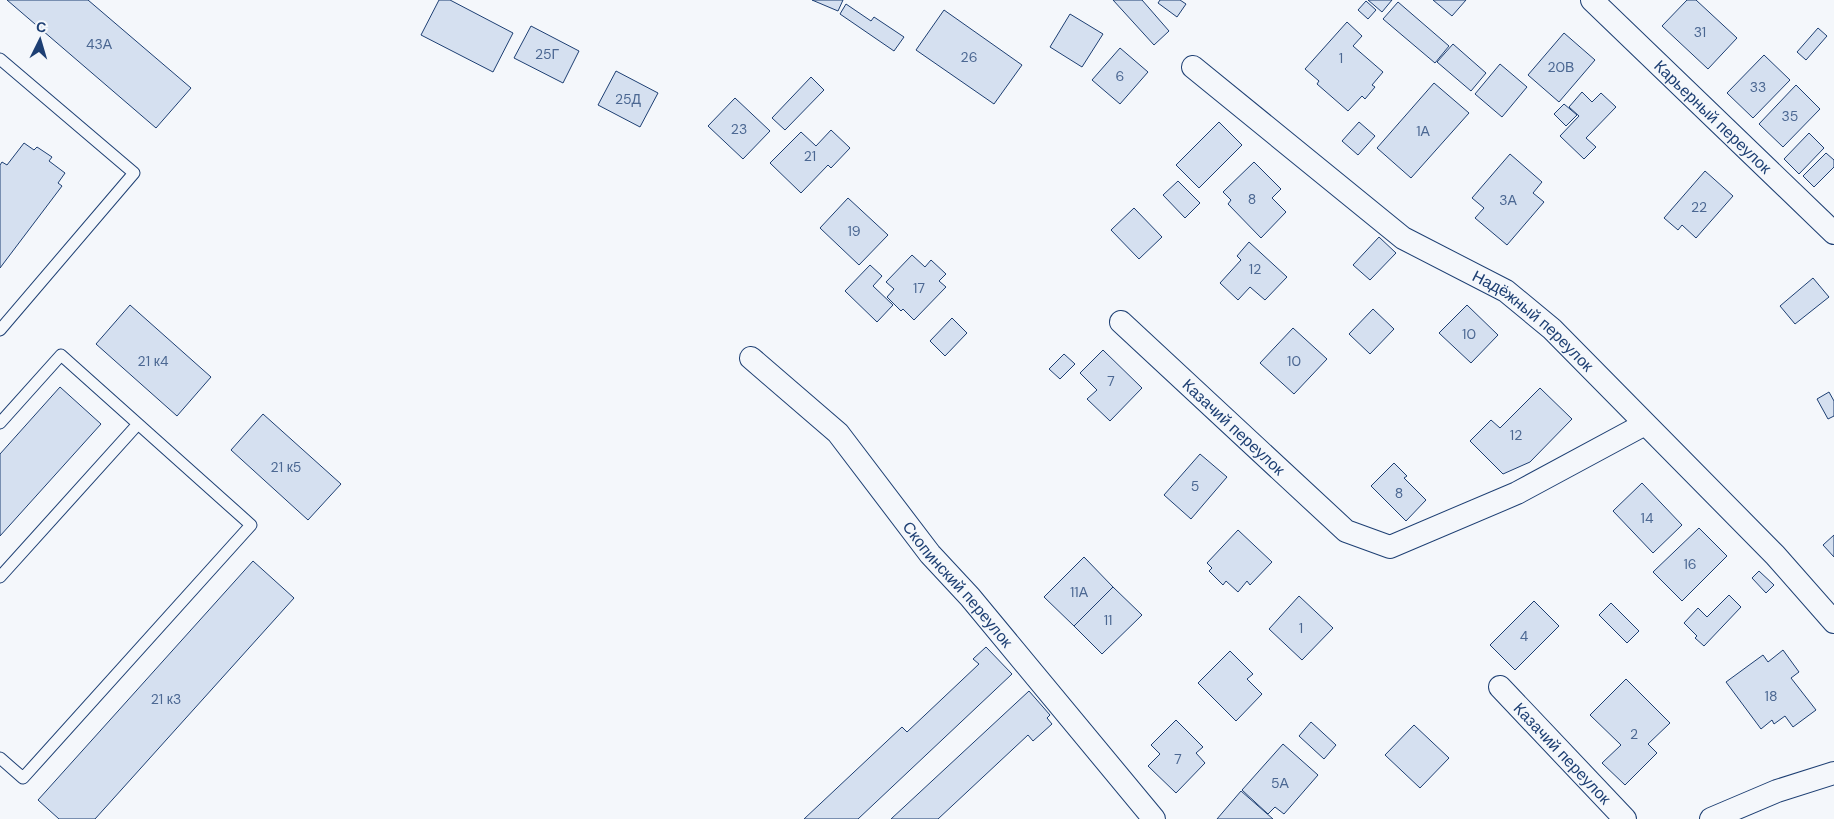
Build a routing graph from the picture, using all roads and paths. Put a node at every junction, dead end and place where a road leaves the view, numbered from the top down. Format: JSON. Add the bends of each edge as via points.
{"nodes":[{"id":1,"x":1592,"y":0,"type":"edge"},
{"id":2,"x":0,"y":59,"type":"edge"},
{"id":3,"x":1193,"y":67,"type":"dead end"},
{"id":4,"x":1834,"y":233,"type":"edge"},
{"id":5,"x":1122,"y":322,"type":"dead end"},
{"id":6,"x":0,"y":330,"type":"edge"},
{"id":7,"x":751,"y":358,"type":"dead end"},
{"id":8,"x":0,"y":423,"type":"edge"},
{"id":9,"x":138,"y":424,"type":"junction"},
{"id":10,"x":1645,"y":424,"type":"junction"},
{"id":11,"x":0,"y":577,"type":"edge"},
{"id":12,"x":1834,"y":622,"type":"edge"},
{"id":13,"x":1500,"y":688,"type":"dead end"},
{"id":14,"x":0,"y":758,"type":"edge"},
{"id":15,"x":1834,"y":773,"type":"edge"},
{"id":16,"x":1154,"y":819,"type":"edge"},
{"id":17,"x":1624,"y":819,"type":"edge"},
{"id":18,"x":1711,"y":819,"type":"edge"}],
"edges":[{"from":1,"to":4,"type":"street","name":"Карьерный переулок"},
{"from":2,"to":6,"type":"lane","via":[[134,173]]},
{"from":3,"to":10,"type":"street","name":"Надёжный переулок","via":[[1403,238],[1506,292],[1552,329]]},
{"from":5,"to":10,"type":"street","name":"Казачий переулок","via":[[1346,531],[1390,547],[1517,493]]},
{"from":7,"to":16,"type":"street","name":"Скопинский переулок","via":[[838,433],[930,554],[970,597]]},
{"from":8,"to":9,"type":"lane","via":[[61,355]]},
{"from":9,"to":11,"type":"lane"},
{"from":9,"to":14,"type":"lane","via":[[251,525],[23,778]]},
{"from":10,"to":12,"type":"street","name":"Надёжный переулок","via":[[1775,555]]},
{"from":13,"to":17,"type":"street","name":"Казачий переулок"},
{"from":15,"to":18,"type":"street","via":[[1777,791]]}]}
